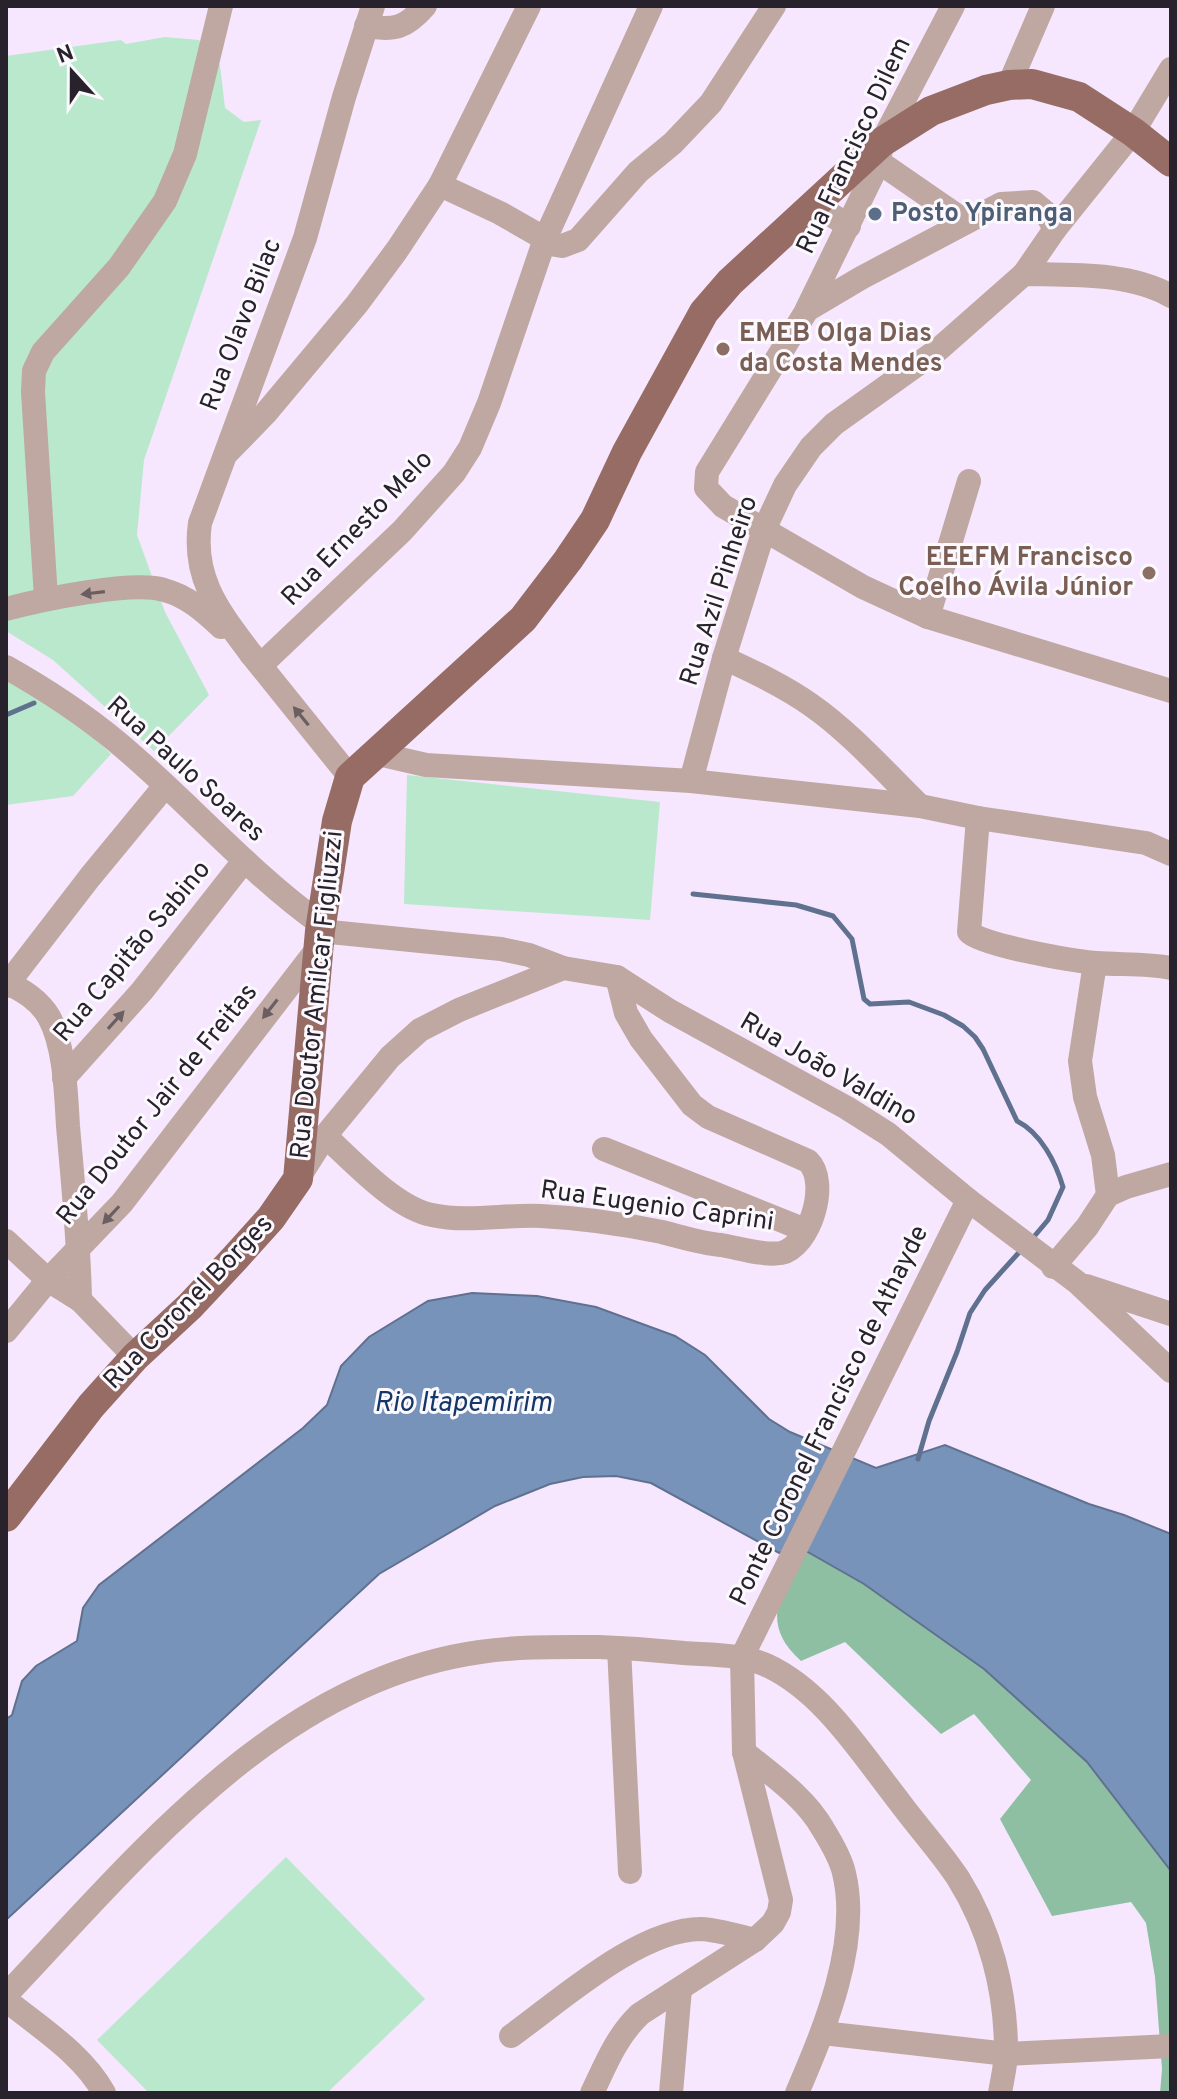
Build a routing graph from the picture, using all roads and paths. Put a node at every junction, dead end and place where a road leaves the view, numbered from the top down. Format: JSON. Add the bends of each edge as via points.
{"nodes":[{"id":1,"x":221,"y":6,"type":"edge"},
{"id":2,"x":425,"y":6,"type":"edge"},
{"id":3,"x":529,"y":6,"type":"edge"},
{"id":4,"x":651,"y":6,"type":"edge"},
{"id":5,"x":774,"y":6,"type":"edge"},
{"id":6,"x":953,"y":6,"type":"edge"},
{"id":7,"x":1043,"y":6,"type":"edge"},
{"id":8,"x":370,"y":16,"type":"edge"},
{"id":9,"x":1171,"y":69,"type":"edge"},
{"id":10,"x":1009,"y":85,"type":"junction"},
{"id":11,"x":1133,"y":132,"type":"junction"},
{"id":12,"x":880,"y":152,"type":"junction"},
{"id":13,"x":1171,"y":162,"type":"edge"},
{"id":14,"x":440,"y":185,"type":"junction"},
{"id":15,"x":814,"y":204,"type":"junction"},
{"id":16,"x":966,"y":222,"type":"junction"},
{"id":17,"x":849,"y":226,"type":"junction"},
{"id":18,"x":1055,"y":229,"type":"junction"},
{"id":19,"x":545,"y":239,"type":"junction"},
{"id":20,"x":1024,"y":274,"type":"junction"},
{"id":21,"x":1171,"y":296,"type":"edge"},
{"id":22,"x":807,"y":310,"type":"junction"},
{"id":23,"x":223,"y":458,"type":"junction"},
{"id":24,"x":969,"y":481,"type":"dead end"},
{"id":25,"x":764,"y":530,"type":"junction"},
{"id":26,"x":46,"y":598,"type":"junction"},
{"id":27,"x":6,"y":609,"type":"edge"},
{"id":28,"x":928,"y":617,"type":"junction"},
{"id":29,"x":724,"y":658,"type":"junction"},
{"id":30,"x":256,"y":660,"type":"junction"},
{"id":31,"x":6,"y":667,"type":"edge"},
{"id":32,"x":1171,"y":691,"type":"edge"},
{"id":33,"x":374,"y":753,"type":"junction"},
{"id":34,"x":350,"y":777,"type":"junction"},
{"id":35,"x":691,"y":781,"type":"junction"},
{"id":36,"x":165,"y":786,"type":"junction"},
{"id":37,"x":920,"y":806,"type":"junction"},
{"id":38,"x":978,"y":818,"type":"junction"},
{"id":39,"x":1171,"y":854,"type":"edge"},
{"id":40,"x":244,"y":861,"type":"junction"},
{"id":41,"x":320,"y":934,"type":"junction"},
{"id":42,"x":1095,"y":963,"type":"junction"},
{"id":43,"x":563,"y":968,"type":"junction"},
{"id":44,"x":1171,"y":968,"type":"edge"},
{"id":45,"x":617,"y":977,"type":"junction"},
{"id":46,"x":7,"y":984,"type":"edge"},
{"id":47,"x":64,"y":1078,"type":"junction"},
{"id":48,"x":325,"y":1136,"type":"junction"},
{"id":49,"x":604,"y":1149,"type":"dead end"},
{"id":50,"x":1171,"y":1174,"type":"edge"},
{"id":51,"x":298,"y":1179,"type":"junction"},
{"id":52,"x":1108,"y":1195,"type":"junction"},
{"id":53,"x":968,"y":1200,"type":"junction"},
{"id":54,"x":805,"y":1230,"type":"junction"},
{"id":55,"x":6,"y":1241,"type":"edge"},
{"id":56,"x":79,"y":1249,"type":"junction"},
{"id":57,"x":1035,"y":1252,"type":"junction"},
{"id":58,"x":48,"y":1280,"type":"junction"},
{"id":59,"x":1078,"y":1283,"type":"junction"},
{"id":60,"x":80,"y":1300,"type":"junction"},
{"id":61,"x":1171,"y":1314,"type":"edge"},
{"id":62,"x":6,"y":1331,"type":"edge"},
{"id":63,"x":135,"y":1357,"type":"junction"},
{"id":64,"x":1171,"y":1371,"type":"edge"},
{"id":65,"x":6,"y":1517,"type":"edge"},
{"id":66,"x":619,"y":1648,"type":"junction"},
{"id":67,"x":742,"y":1657,"type":"junction"},
{"id":68,"x":744,"y":1752,"type":"junction"},
{"id":69,"x":630,"y":1872,"type":"dead end"},
{"id":70,"x":755,"y":1940,"type":"junction"},
{"id":71,"x":680,"y":1989,"type":"junction"},
{"id":72,"x":6,"y":1997,"type":"edge"},
{"id":73,"x":823,"y":2033,"type":"junction"},
{"id":74,"x":511,"y":2036,"type":"dead end"},
{"id":75,"x":1171,"y":2046,"type":"edge"},
{"id":76,"x":1007,"y":2054,"type":"junction"},
{"id":77,"x":104,"y":2093,"type":"edge"},
{"id":78,"x":592,"y":2093,"type":"edge"},
{"id":79,"x":671,"y":2093,"type":"edge"},
{"id":80,"x":797,"y":2093,"type":"edge"},
{"id":81,"x":1000,"y":2093,"type":"edge"}],
"edges":[{"from":1,"to":26,"type":"street","via":[[185,154],[165,201],[119,267],[43,352],[34,371]]},
{"from":2,"to":8,"type":"street","via":[[415,17],[386,30]]},
{"from":3,"to":14,"type":"street"},
{"from":4,"to":19,"type":"street","name":"Rua Ernesto Melo"},
{"from":5,"to":19,"type":"street","via":[[727,81],[690,126],[630,180],[578,240],[562,246]]},
{"from":6,"to":12,"type":"street","name":"Rua Francisco Dilem"},
{"from":7,"to":10,"type":"street"},
{"from":8,"to":23,"type":"street","name":"Rua Olavo Bilac","via":[[305,238]]},
{"from":9,"to":11,"type":"street","name":"Rua Azil Pinheiro"},
{"from":10,"to":11,"type":"main road","name":"Rua Doutor Amilcar Figliuzzi","via":[[1032,84],[1079,97]]},
{"from":10,"to":12,"type":"main road","name":"Rua Doutor Amilcar Figliuzzi","via":[[931,111]]},
{"from":11,"to":13,"type":"main road","name":"Rua Doutor Amilcar Figliuzzi"},
{"from":11,"to":18,"type":"street","name":"Rua Azil Pinheiro"},
{"from":12,"to":15,"type":"main road","name":"Rua Doutor Amilcar Figliuzzi"},
{"from":12,"to":16,"type":"street"},
{"from":12,"to":17,"type":"street","name":"Rua Francisco Dilem"},
{"from":14,"to":19,"type":"street"},
{"from":14,"to":23,"type":"street","via":[[357,304]]},
{"from":15,"to":17,"type":"street"},
{"from":15,"to":33,"type":"main road","name":"Rua Doutor Amilcar Figliuzzi","via":[[704,312],[595,520],[523,619]]},
{"from":16,"to":18,"type":"street","via":[[1001,204],[1033,202]]},
{"from":16,"to":22,"type":"street"},
{"from":17,"to":22,"type":"street","name":"Rua Francisco Dilem"},
{"from":18,"to":20,"type":"street","name":"Rua Azil Pinheiro"},
{"from":19,"to":30,"type":"street","name":"Rua Ernesto Melo","via":[[489,403],[454,473],[402,531]]},
{"from":20,"to":21,"type":"street","via":[[1098,276]]},
{"from":20,"to":25,"type":"street","name":"Rua Azil Pinheiro","via":[[939,349],[834,424],[785,485]]},
{"from":22,"to":25,"type":"street","name":"Rua Francisco Dilem","via":[[707,472],[710,495]]},
{"from":23,"to":30,"type":"street","name":"Rua Olavo Bilac","via":[[200,523],[200,567],[210,595]]},
{"from":24,"to":28,"type":"street"},
{"from":25,"to":28,"type":"street"},
{"from":25,"to":29,"type":"street","name":"Rua Azil Pinheiro"},
{"from":26,"to":27,"type":"street","name":"Rua Olavo Bilac"},
{"from":30,"to":26,"type":"street","name":"Rua Olavo Bilac","one_way":true,"via":[[203,610],[163,589]]},
{"from":28,"to":32,"type":"street"},
{"from":29,"to":35,"type":"street","name":"Rua Azil Pinheiro"},
{"from":29,"to":37,"type":"street","via":[[812,705]]},
{"from":34,"to":30,"type":"street","name":"Rua Olavo Bilac","one_way":true},
{"from":31,"to":36,"type":"street","name":"Rua Paulo Soares","via":[[99,727]]},
{"from":33,"to":34,"type":"main road","name":"Rua Doutor Amilcar Figliuzzi"},
{"from":33,"to":35,"type":"street","via":[[426,765]]},
{"from":34,"to":41,"type":"main road","name":"Rua Doutor Amilcar Figliuzzi","via":[[337,821]]},
{"from":35,"to":37,"type":"street"},
{"from":36,"to":40,"type":"street","name":"Rua Paulo Soares"},
{"from":36,"to":46,"type":"street"},
{"from":37,"to":38,"type":"street"},
{"from":38,"to":39,"type":"street","via":[[1146,843]]},
{"from":38,"to":42,"type":"street","via":[[972,937]]},
{"from":40,"to":41,"type":"street","name":"Rua Paulo Soares"},
{"from":47,"to":40,"type":"street","name":"Rua Capitão Sabino","one_way":true,"via":[[142,991]]},
{"from":41,"to":43,"type":"street","via":[[501,949]]},
{"from":41,"to":51,"type":"main road","name":"Rua Doutor Amilcar Figliuzzi"},
{"from":41,"to":56,"type":"street","name":"Rua Doutor Jair de Freitas","one_way":true,"via":[[122,1203]]},
{"from":42,"to":44,"type":"street"},
{"from":42,"to":52,"type":"street","via":[[1080,1061]]},
{"from":43,"to":45,"type":"street"},
{"from":43,"to":48,"type":"street","name":"Rua Coronel Borges","via":[[420,1030],[390,1057]]},
{"from":45,"to":53,"type":"street","name":"Rua João Valdino","via":[[888,1134]]},
{"from":45,"to":54,"type":"street","via":[[626,1013],[692,1105],[814,1167],[820,1185]]},
{"from":46,"to":47,"type":"street","via":[[37,1001],[49,1016]]},
{"from":47,"to":56,"type":"street"},
{"from":48,"to":51,"type":"street","name":"Rua Coronel Borges"},
{"from":48,"to":54,"type":"street","name":"Rua Eugenio Caprini","via":[[407,1205],[431,1215],[539,1215],[777,1253],[794,1247]]},
{"from":49,"to":54,"type":"street"},
{"from":50,"to":52,"type":"street"},
{"from":51,"to":63,"type":"main road","name":"Rua Coronel Borges","via":[[235,1258]]},
{"from":52,"to":57,"type":"street","via":[[1087,1227]]},
{"from":53,"to":57,"type":"street","name":"Rua João Valdino"},
{"from":53,"to":67,"type":"street","name":"Ponte Coronel Francisco de Athayde"},
{"from":55,"to":58,"type":"street"},
{"from":56,"to":58,"type":"street","name":"Rua Doutor Jair de Freitas"},
{"from":56,"to":60,"type":"street"},
{"from":57,"to":59,"type":"street","name":"Rua João Valdino"},
{"from":58,"to":60,"type":"street"},
{"from":58,"to":62,"type":"street","name":"Rua Doutor Jair de Freitas"},
{"from":59,"to":61,"type":"street","name":"Rua João Valdino"},
{"from":59,"to":64,"type":"street","name":"Rua João Valdino"},
{"from":60,"to":63,"type":"street"},
{"from":63,"to":65,"type":"main road","name":"Rua Coronel Borges"},
{"from":66,"to":67,"type":"street"},
{"from":66,"to":69,"type":"street"},
{"from":66,"to":72,"type":"street","via":[[548,1646],[479,1652],[422,1665],[312,1712],[227,1772]]},
{"from":67,"to":68,"type":"street"},
{"from":67,"to":76,"type":"street","via":[[768,1666],[821,1706],[956,1876],[993,1952]]},
{"from":68,"to":70,"type":"street","via":[[781,1900],[773,1923]]},
{"from":68,"to":73,"type":"street","via":[[790,1789],[822,1826],[844,1871],[849,1904],[844,1951]]},
{"from":70,"to":71,"type":"street"},
{"from":70,"to":74,"type":"street","via":[[703,1929],[653,1940],[619,1958]]},
{"from":71,"to":78,"type":"street","via":[[627,2026]]},
{"from":71,"to":79,"type":"street"},
{"from":72,"to":77,"type":"street","via":[[92,2073]]},
{"from":73,"to":76,"type":"street"},
{"from":73,"to":80,"type":"street"},
{"from":75,"to":76,"type":"street"},
{"from":76,"to":81,"type":"street"}]}
